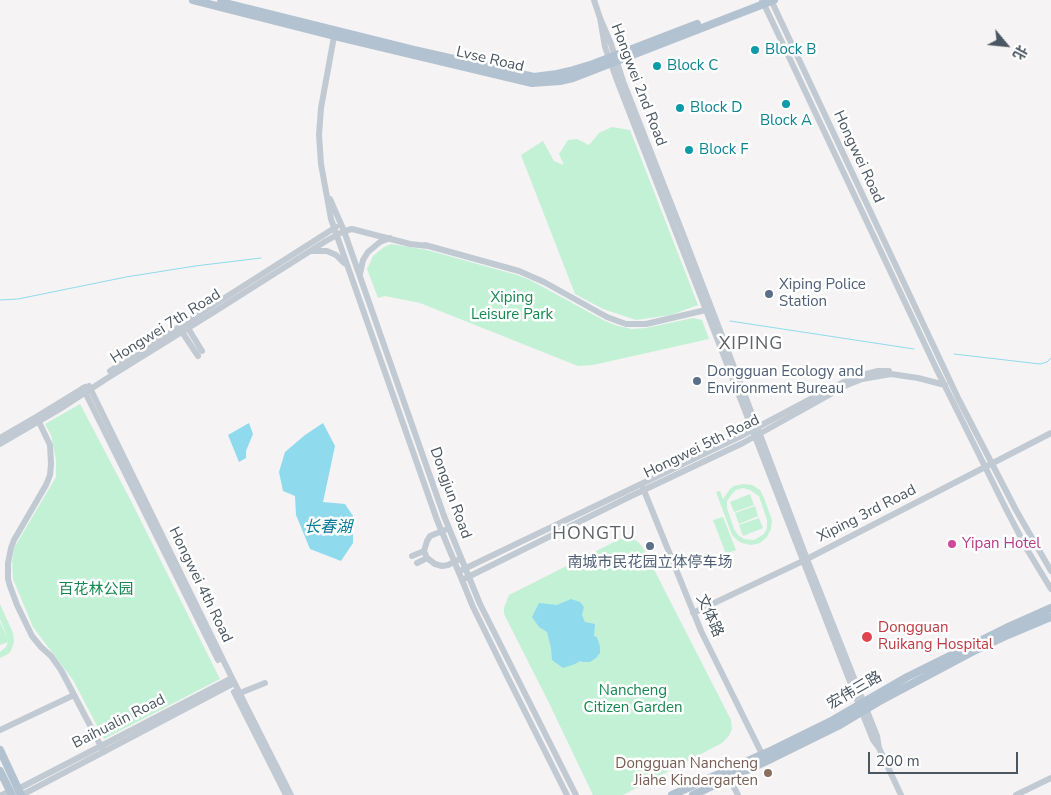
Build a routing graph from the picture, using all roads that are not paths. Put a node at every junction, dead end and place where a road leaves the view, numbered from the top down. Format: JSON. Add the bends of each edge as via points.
{"nodes":[{"id":1,"x":193,"y":0,"type":"edge"},
{"id":2,"x":212,"y":0,"type":"edge"},
{"id":3,"x":594,"y":0,"type":"edge"},
{"id":4,"x":767,"y":1,"type":"edge"},
{"id":5,"x":334,"y":33,"type":"junction"},
{"id":6,"x":612,"y":59,"type":"junction"},
{"id":7,"x":326,"y":189,"type":"junction"},
{"id":8,"x":343,"y":228,"type":"junction"},
{"id":9,"x":335,"y":232,"type":"junction"},
{"id":10,"x":390,"y":238,"type":"junction"},
{"id":11,"x":428,"y":246,"type":"junction"},
{"id":12,"x":310,"y":251,"type":"junction"},
{"id":13,"x":347,"y":267,"type":"junction"},
{"id":14,"x":360,"y":275,"type":"junction"},
{"id":15,"x":709,"y":310,"type":"junction"},
{"id":16,"x":185,"y":330,"type":"junction"},
{"id":17,"x":200,"y":354,"type":"dead end"},
{"id":18,"x":948,"y":383,"type":"junction"},
{"id":19,"x":87,"y":389,"type":"junction"},
{"id":20,"x":39,"y":422,"type":"junction"},
{"id":21,"x":756,"y":432,"type":"junction"},
{"id":22,"x":1051,"y":433,"type":"edge"},
{"id":23,"x":0,"y":438,"type":"edge"},
{"id":24,"x":0,"y":444,"type":"edge"},
{"id":25,"x":992,"y":464,"type":"junction"},
{"id":26,"x":985,"y":467,"type":"junction"},
{"id":27,"x":643,"y":487,"type":"junction"},
{"id":28,"x":445,"y":530,"type":"junction"},
{"id":29,"x":424,"y":551,"type":"junction"},
{"id":30,"x":412,"y":556,"type":"dead end"},
{"id":31,"x":427,"y":558,"type":"junction"},
{"id":32,"x":461,"y":558,"type":"junction"},
{"id":33,"x":805,"y":560,"type":"junction"},
{"id":34,"x":454,"y":562,"type":"junction"},
{"id":35,"x":417,"y":563,"type":"dead end"},
{"id":36,"x":462,"y":570,"type":"junction"},
{"id":37,"x":1051,"y":571,"type":"edge"},
{"id":38,"x":465,"y":578,"type":"junction"},
{"id":39,"x":1051,"y":588,"type":"edge"},
{"id":40,"x":1051,"y":608,"type":"edge"},
{"id":41,"x":693,"y":613,"type":"junction"},
{"id":42,"x":1051,"y":617,"type":"edge"},
{"id":43,"x":231,"y":681,"type":"junction"},
{"id":44,"x":265,"y":683,"type":"dead end"},
{"id":45,"x":240,"y":693,"type":"junction"},
{"id":46,"x":74,"y":695,"type":"junction"},
{"id":47,"x":862,"y":707,"type":"junction"},
{"id":48,"x":0,"y":730,"type":"edge"},
{"id":49,"x":102,"y":749,"type":"junction"},
{"id":50,"x":0,"y":750,"type":"edge"},
{"id":51,"x":762,"y":754,"type":"junction"},
{"id":52,"x":0,"y":770,"type":"edge"},
{"id":53,"x":729,"y":778,"type":"junction"},
{"id":54,"x":1051,"y":778,"type":"edge"},
{"id":55,"x":16,"y":793,"type":"edge"},
{"id":56,"x":2,"y":795,"type":"edge"},
{"id":57,"x":286,"y":795,"type":"edge"},
{"id":58,"x":291,"y":795,"type":"edge"},
{"id":59,"x":567,"y":795,"type":"edge"},
{"id":60,"x":576,"y":795,"type":"edge"},
{"id":61,"x":672,"y":795,"type":"edge"},
{"id":62,"x":693,"y":795,"type":"edge"},
{"id":63,"x":738,"y":795,"type":"edge"},
{"id":64,"x":901,"y":795,"type":"edge"},
{"id":65,"x":1016,"y":795,"type":"edge"}],
"edges":[{"from":1,"to":5,"type":"main road","name":"Lvse Road"},
{"from":2,"to":5,"type":"main road","name":"Lvse Road"},
{"from":3,"to":6,"type":"street","name":"Hongwei 2nd Road"},
{"from":4,"to":6,"type":"main road","name":"Lvse Road"},
{"from":4,"to":18,"type":"street","name":"Hongwei Road","via":[[924,323]]},
{"from":4,"to":18,"type":"street","name":"Hongwei Road","via":[[916,326],[936,368]]},
{"from":5,"to":6,"type":"main road","name":"Lvse Road","via":[[532,83],[560,82]]},
{"from":5,"to":7,"type":"street","name":"Dongjun Road","via":[[319,135]]},
{"from":6,"to":15,"type":"street","name":"Hongwei 2nd Road"},
{"from":7,"to":8,"type":"street","name":"Dongjun Road"},
{"from":7,"to":9,"type":"street","name":"Dongjun Road"},
{"from":8,"to":9,"type":"street","name":"Hongwei 7th Road"},
{"from":8,"to":10,"type":"street"},
{"from":8,"to":11,"type":"street","via":[[352,225]]},
{"from":8,"to":14,"type":"street","name":"Dongjun Road"},
{"from":9,"to":12,"type":"street","name":"Hongwei 7th Road"},
{"from":9,"to":13,"type":"street","name":"Dongjun Road"},
{"from":9,"to":19,"type":"street","name":"Hongwei 7th Road"},
{"from":10,"to":11,"type":"street"},
{"from":10,"to":14,"type":"street","via":[[368,252]]},
{"from":11,"to":15,"type":"street","via":[[532,276],[619,322],[646,324]]},
{"from":12,"to":13,"type":"street","via":[[327,251]]},
{"from":12,"to":16,"type":"street","name":"Hongwei 7th Road"},
{"from":13,"to":28,"type":"street","name":"Dongjun Road"},
{"from":14,"to":28,"type":"street","name":"Dongjun Road"},
{"from":15,"to":21,"type":"street","name":"Hongwei 2nd Road"},
{"from":16,"to":17,"type":"street"},
{"from":16,"to":19,"type":"street","name":"Hongwei 7th Road"},
{"from":18,"to":21,"type":"street","name":"Hongwei 5th Road","via":[[891,370],[861,375],[822,392]]},
{"from":18,"to":25,"type":"street"},
{"from":18,"to":26,"type":"street"},
{"from":19,"to":20,"type":"street","name":"Hongwei 7th Road"},
{"from":19,"to":23,"type":"street","name":"Hongwei 7th Road"},
{"from":19,"to":43,"type":"street","name":"Hongwei 4th Road"},
{"from":20,"to":24,"type":"street","name":"Hongwei 7th Road"},
{"from":20,"to":46,"type":"street","via":[[50,444],[52,464],[44,489],[14,540],[8,579],[32,636],[61,670]]},
{"from":21,"to":27,"type":"street","name":"Hongwei 5th Road"},
{"from":21,"to":33,"type":"street"},
{"from":22,"to":25,"type":"street","name":"Xiping 3rd Road"},
{"from":25,"to":26,"type":"street","name":"Xiping 3rd Road"},
{"from":25,"to":37,"type":"street"},
{"from":26,"to":33,"type":"street","name":"Xiping 3rd Road"},
{"from":26,"to":39,"type":"street"},
{"from":27,"to":36,"type":"street","name":"Hongwei 5th Road"},
{"from":27,"to":38,"type":"street","name":"Hongwei 5th Road"},
{"from":27,"to":41,"type":"street","name":"文体路"},
{"from":28,"to":29,"type":"street","via":[[430,536]]},
{"from":28,"to":32,"type":"street","name":"Dongjun Road"},
{"from":28,"to":34,"type":"street","name":"Dongjun Road"},
{"from":29,"to":30,"type":"street"},
{"from":29,"to":31,"type":"street"},
{"from":31,"to":34,"type":"street","via":[[442,566]]},
{"from":31,"to":35,"type":"street"},
{"from":32,"to":34,"type":"street"},
{"from":32,"to":36,"type":"street","name":"Dongjun Road"},
{"from":33,"to":41,"type":"street","name":"Xiping 3rd Road"},
{"from":33,"to":47,"type":"street"},
{"from":34,"to":36,"type":"street","name":"Dongjun Road"},
{"from":36,"to":38,"type":"street","name":"Dongjun Road"},
{"from":38,"to":59,"type":"street","name":"Dongjun Road","via":[[477,616]]},
{"from":38,"to":60,"type":"street","name":"Dongjun Road"},
{"from":40,"to":47,"type":"main road","name":"宏伟三路","via":[[907,677]]},
{"from":41,"to":51,"type":"street","name":"文体路"},
{"from":42,"to":47,"type":"main road","name":"宏伟三路"},
{"from":43,"to":45,"type":"street","name":"Hongwei 4th Road"},
{"from":43,"to":49,"type":"street","name":"Baihualin Road"},
{"from":43,"to":57,"type":"street","name":"Hongwei 4th Road"},
{"from":44,"to":45,"type":"street"},
{"from":45,"to":58,"type":"street","name":"Hongwei 4th Road"},
{"from":46,"to":48,"type":"street"},
{"from":46,"to":49,"type":"street"},
{"from":47,"to":51,"type":"main road","name":"宏伟三路"},
{"from":47,"to":53,"type":"main road","name":"宏伟三路","via":[[838,726]]},
{"from":47,"to":64,"type":"street","via":[[873,740]]},
{"from":49,"to":55,"type":"street","name":"Baihualin Road"},
{"from":50,"to":55,"type":"main road"},
{"from":51,"to":61,"type":"main road","name":"宏伟三路"},
{"from":52,"to":55,"type":"main road"},
{"from":53,"to":62,"type":"main road","name":"宏伟三路"},
{"from":53,"to":63,"type":"street"},
{"from":54,"to":65,"type":"street"},
{"from":55,"to":56,"type":"street","name":"Baihualin Road"}]}
